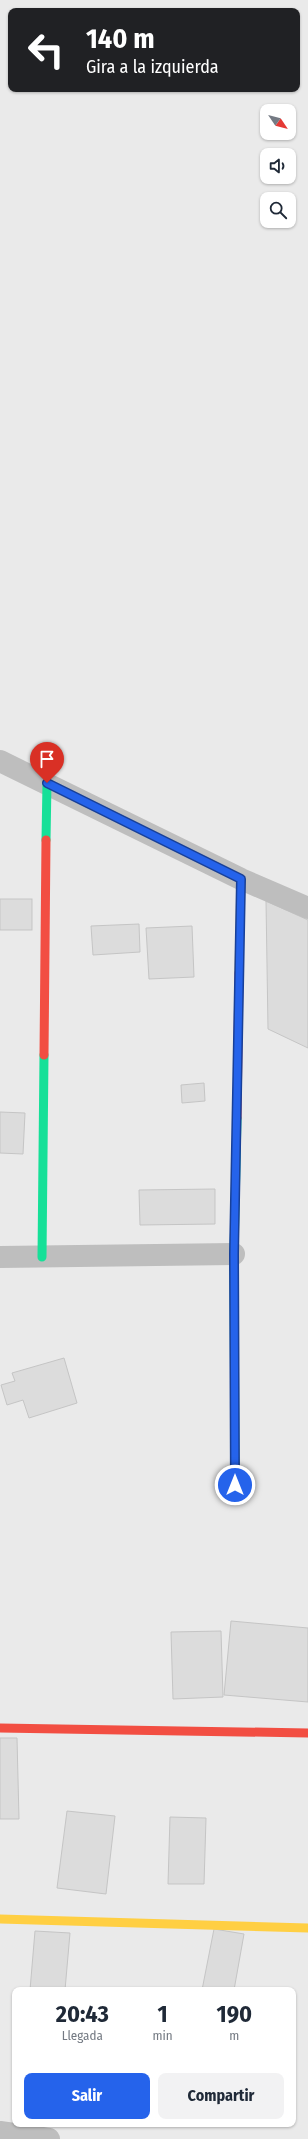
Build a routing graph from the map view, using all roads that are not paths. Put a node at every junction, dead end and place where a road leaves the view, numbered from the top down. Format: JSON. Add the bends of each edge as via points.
{"nodes":[{"id":1,"x":0,"y":761,"type":"edge"},
{"id":2,"x":47,"y":783,"type":"junction"},
{"id":3,"x":241,"y":879,"type":"junction"},
{"id":4,"x":308,"y":908,"type":"edge"},
{"id":5,"x":234,"y":1254,"type":"junction"},
{"id":6,"x":0,"y":1257,"type":"edge"},
{"id":7,"x":42,"y":1257,"type":"junction"},
{"id":8,"x":235,"y":1485,"type":"dead end"},
{"id":9,"x":0,"y":1728,"type":"edge"},
{"id":10,"x":308,"y":1733,"type":"edge"},
{"id":11,"x":0,"y":1919,"type":"edge"},
{"id":12,"x":308,"y":1928,"type":"edge"},
{"id":13,"x":0,"y":2132,"type":"edge"},
{"id":14,"x":49,"y":2139,"type":"edge"}],
"edges":[{"from":1,"to":2,"type":"street"},
{"from":2,"to":3,"type":"street"},
{"from":2,"to":7,"type":"street"},
{"from":3,"to":4,"type":"street"},
{"from":3,"to":5,"type":"street"},
{"from":5,"to":7,"type":"street"},
{"from":5,"to":8,"type":"street"},
{"from":6,"to":7,"type":"street"},
{"from":9,"to":10,"type":"street"},
{"from":11,"to":12,"type":"street"},
{"from":13,"to":14,"type":"street"}]}
